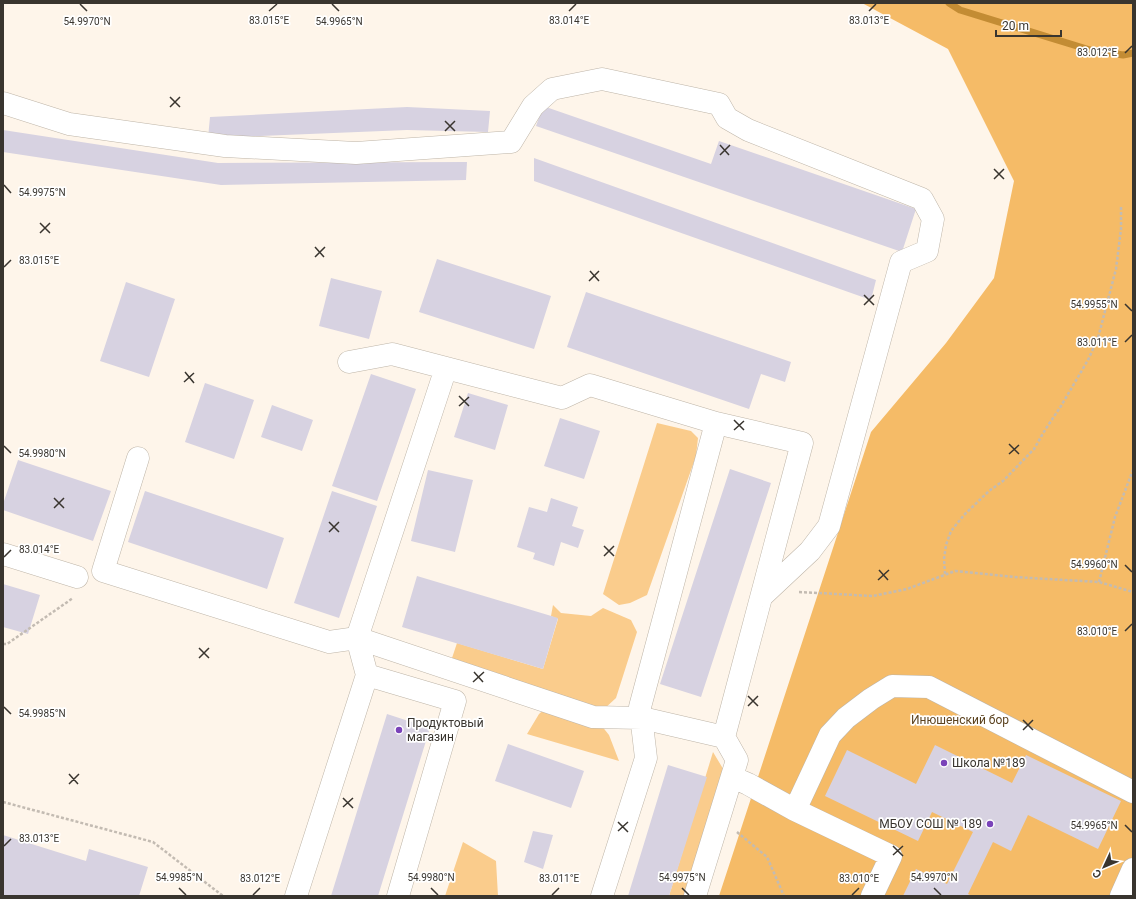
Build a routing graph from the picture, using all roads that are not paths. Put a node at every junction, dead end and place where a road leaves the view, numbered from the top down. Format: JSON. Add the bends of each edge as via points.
{"nodes":[{"id":1,"x":3,"y":104,"type":"edge"},
{"id":2,"x":349,"y":362,"type":"dead end"},
{"id":3,"x":446,"y":368,"type":"junction"},
{"id":4,"x":716,"y":423,"type":"junction"},
{"id":5,"x":138,"y":458,"type":"dead end"},
{"id":6,"x":3,"y":554,"type":"edge"},
{"id":7,"x":76,"y":587,"type":"road end"},
{"id":8,"x":765,"y":593,"type":"junction"},
{"id":9,"x":357,"y":638,"type":"junction"},
{"id":10,"x":367,"y":675,"type":"junction"},
{"id":11,"x":642,"y":718,"type":"junction"},
{"id":12,"x":724,"y":736,"type":"junction"},
{"id":13,"x":732,"y":777,"type":"junction"},
{"id":14,"x":1133,"y":792,"type":"edge"},
{"id":15,"x":795,"y":810,"type":"junction"},
{"id":16,"x":1133,"y":869,"type":"edge"},
{"id":17,"x":296,"y":896,"type":"edge"},
{"id":18,"x":398,"y":896,"type":"edge"},
{"id":19,"x":602,"y":896,"type":"edge"},
{"id":20,"x":695,"y":896,"type":"edge"},
{"id":21,"x":872,"y":896,"type":"edge"},
{"id":22,"x":1121,"y":896,"type":"edge"}],
"edges":[{"from":1,"to":8,"type":"lane","via":[[69,124],[225,146],[356,153],[512,142],[533,106],[552,89],[602,78],[719,104],[727,118],[748,130],[922,199],[933,219],[927,251],[900,262],[829,526],[810,551]]},
{"from":2,"to":3,"type":"lane","via":[[392,354]]},
{"from":3,"to":4,"type":"lane","via":[[562,398],[590,385]]},
{"from":3,"to":9,"type":"lane"},
{"from":4,"to":8,"type":"lane","via":[[802,443]]},
{"from":4,"to":11,"type":"lane","via":[[640,707]]},
{"from":5,"to":9,"type":"lane","via":[[103,571],[329,642]]},
{"from":6,"to":7,"type":"lane"},
{"from":8,"to":12,"type":"lane"},
{"from":9,"to":10,"type":"lane"},
{"from":9,"to":11,"type":"lane","via":[[593,717]]},
{"from":10,"to":17,"type":"lane"},
{"from":10,"to":18,"type":"lane","via":[[455,701]]},
{"from":11,"to":12,"type":"lane"},
{"from":11,"to":19,"type":"lane","via":[[646,758]]},
{"from":12,"to":13,"type":"lane","via":[[737,760]]},
{"from":13,"to":15,"type":"lane"},
{"from":13,"to":20,"type":"lane"},
{"from":14,"to":15,"type":"lane","via":[[929,687],[892,686],[846,718],[830,735]]},
{"from":15,"to":21,"type":"lane","via":[[891,856]]},
{"from":16,"to":22,"type":"lane"}]}
